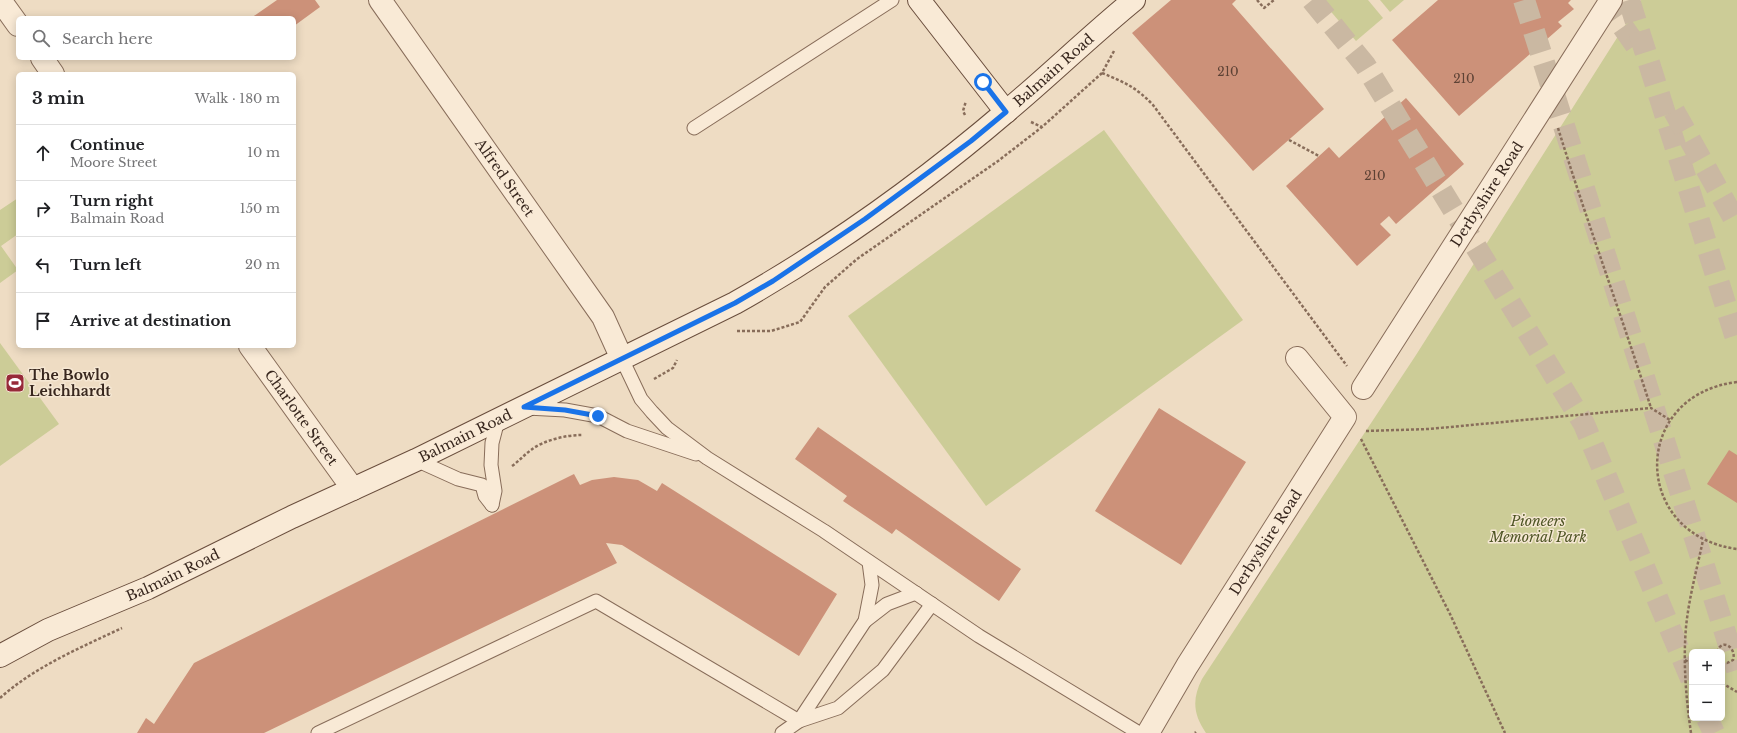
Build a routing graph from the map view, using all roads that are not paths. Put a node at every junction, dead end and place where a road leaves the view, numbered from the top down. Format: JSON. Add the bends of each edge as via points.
{"nodes":[{"id":1,"x":0,"y":0,"type":"edge"},
{"id":2,"x":380,"y":0,"type":"edge"},
{"id":3,"x":892,"y":0,"type":"edge"},
{"id":4,"x":919,"y":0,"type":"edge"},
{"id":5,"x":1134,"y":0,"type":"edge"},
{"id":6,"x":1611,"y":0,"type":"edge"},
{"id":7,"x":16,"y":22,"type":"edge"},
{"id":8,"x":43,"y":60,"type":"edge"},
{"id":9,"x":52,"y":72,"type":"edge"},
{"id":10,"x":1006,"y":112,"type":"junction"},
{"id":11,"x":694,"y":128,"type":"dead end"},
{"id":12,"x":251,"y":348,"type":"edge"},
{"id":13,"x":622,"y":358,"type":"junction"},
{"id":14,"x":1296,"y":358,"type":"dead end"},
{"id":15,"x":1363,"y":388,"type":"road end"},
{"id":16,"x":524,"y":407,"type":"junction"},
{"id":17,"x":498,"y":420,"type":"junction"},
{"id":18,"x":707,"y":458,"type":"junction"},
{"id":19,"x":416,"y":460,"type":"junction"},
{"id":20,"x":353,"y":489,"type":"junction"},
{"id":21,"x":869,"y":562,"type":"junction"},
{"id":22,"x":916,"y":593,"type":"junction"},
{"id":23,"x":932,"y":604,"type":"junction"},
{"id":24,"x":865,"y":621,"type":"junction"},
{"id":25,"x":0,"y":656,"type":"edge"},
{"id":26,"x":799,"y":720,"type":"junction"},
{"id":27,"x":318,"y":733,"type":"edge"},
{"id":28,"x":782,"y":733,"type":"edge"},
{"id":29,"x":1139,"y":733,"type":"edge"},
{"id":30,"x":1148,"y":733,"type":"edge"}],
"edges":[{"from":1,"to":7,"type":"street"},
{"from":2,"to":13,"type":"street","name":"Alfred Street","via":[[603,317]]},
{"from":3,"to":11,"type":"lane"},
{"from":4,"to":10,"type":"street"},
{"from":5,"to":10,"type":"street","name":"Balmain Road"},
{"from":6,"to":15,"type":"street","name":"Derbyshire Road"},
{"from":8,"to":9,"type":"street"},
{"from":10,"to":13,"type":"street","name":"Balmain Road","via":[[893,199],[773,281],[735,303]]},
{"from":12,"to":20,"type":"street","name":"Charlotte Street"},
{"from":13,"to":16,"type":"street","name":"Balmain Road"},
{"from":13,"to":18,"type":"lane","via":[[641,399],[652,412],[667,428]]},
{"from":14,"to":30,"type":"street","name":"Derbyshire Road","via":[[1345,417],[1183,672]]},
{"from":16,"to":17,"type":"street","name":"Balmain Road"},
{"from":16,"to":18,"type":"lane","via":[[598,416],[627,431]]},
{"from":17,"to":19,"type":"street","name":"Balmain Road"},
{"from":17,"to":19,"type":"lane","via":[[492,443],[491,465],[495,491],[492,505],[484,496],[482,485],[458,479]]},
{"from":18,"to":21,"type":"lane"},
{"from":19,"to":20,"type":"street","name":"Balmain Road"},
{"from":20,"to":25,"type":"street","name":"Balmain Road","via":[[148,588],[48,630]]},
{"from":21,"to":22,"type":"lane"},
{"from":21,"to":24,"type":"lane","via":[[872,584]]},
{"from":22,"to":23,"type":"lane"},
{"from":22,"to":24,"type":"lane","via":[[887,604]]},
{"from":23,"to":26,"type":"lane","via":[[883,670],[838,708]]},
{"from":23,"to":29,"type":"lane","via":[[979,636]]},
{"from":24,"to":26,"type":"lane"},
{"from":26,"to":27,"type":"lane","via":[[596,601]]},
{"from":26,"to":28,"type":"lane"}]}
